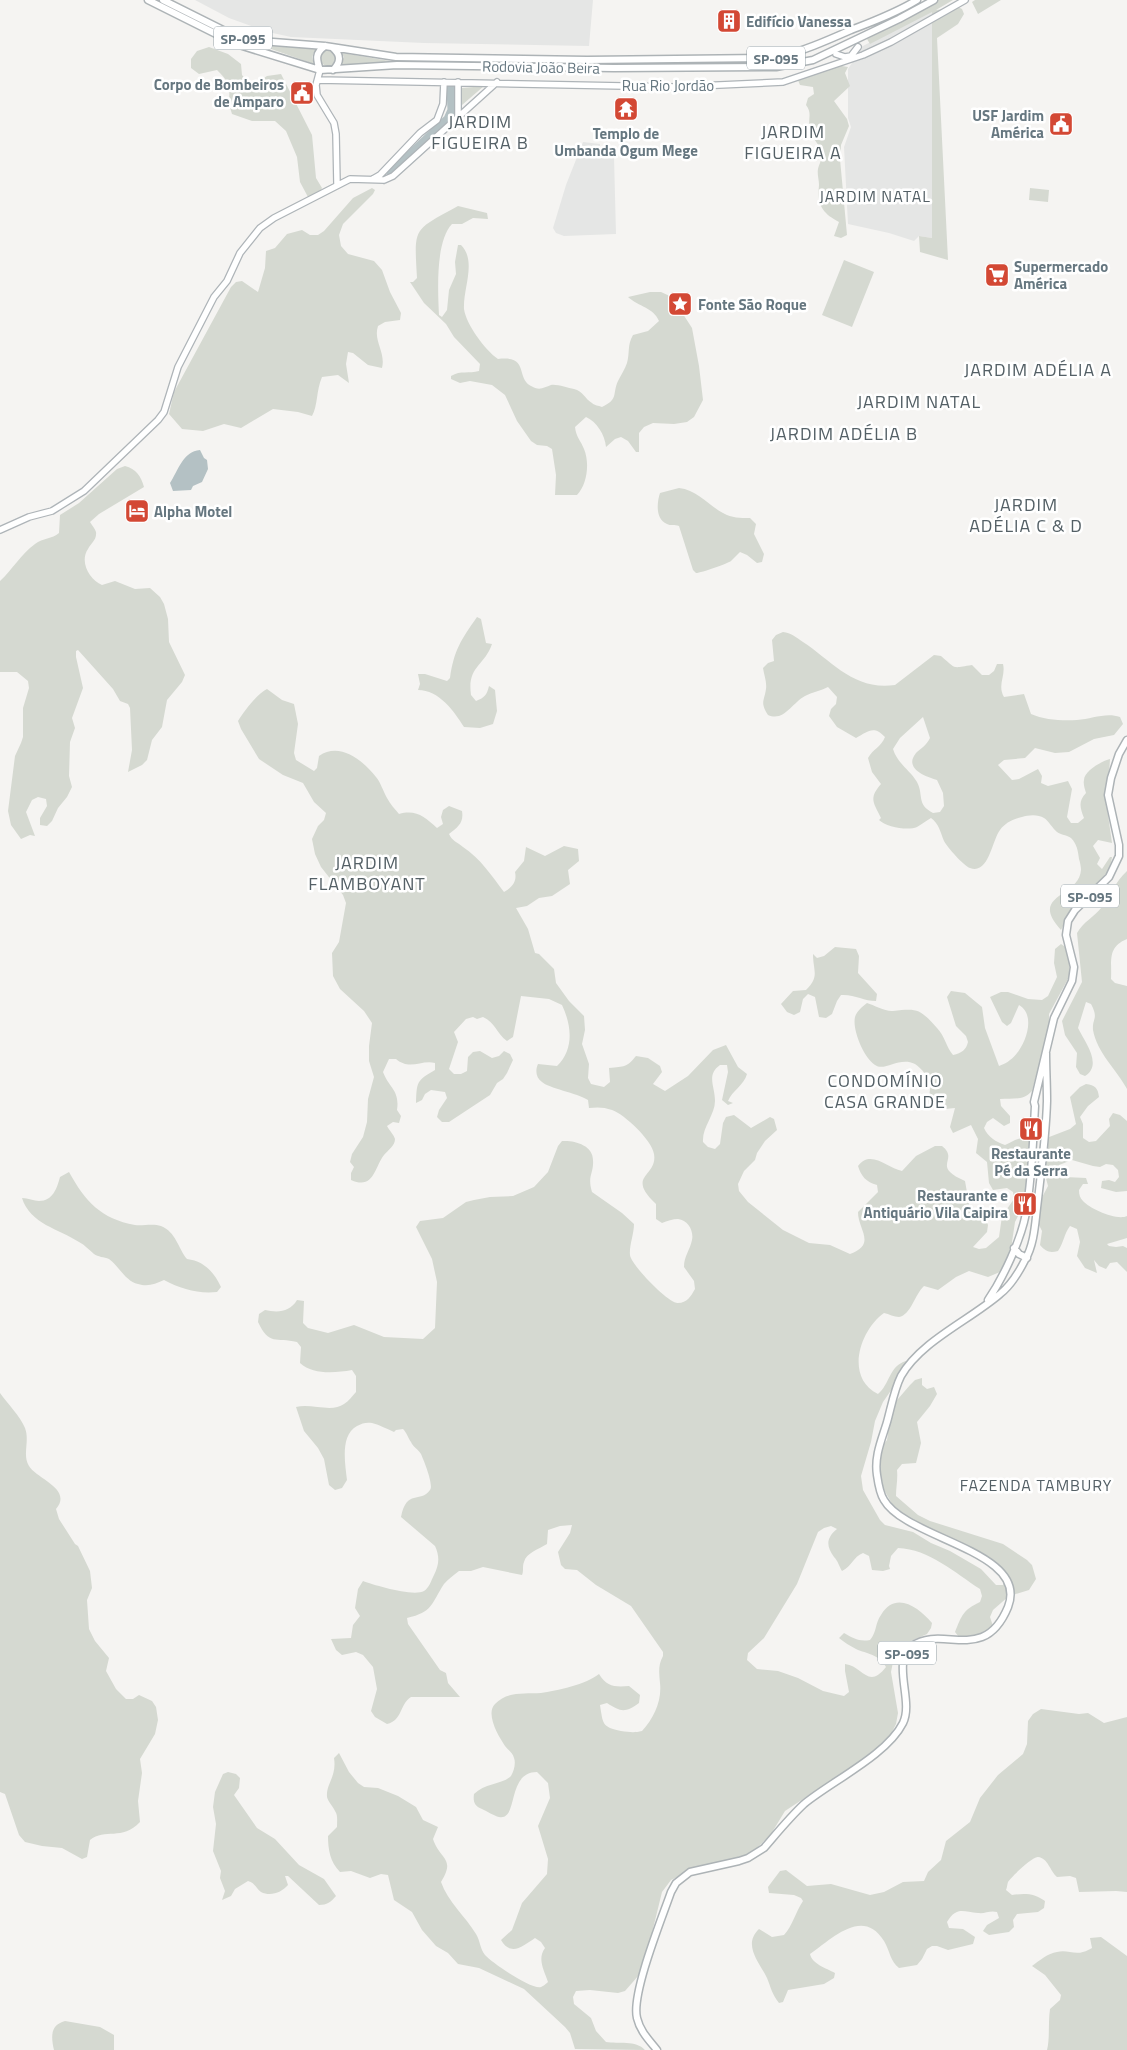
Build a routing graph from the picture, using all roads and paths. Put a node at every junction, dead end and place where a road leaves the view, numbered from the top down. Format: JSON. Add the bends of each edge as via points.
{"nodes":[{"id":1,"x":148,"y":0,"type":"edge"},
{"id":2,"x":163,"y":0,"type":"edge"},
{"id":3,"x":917,"y":0,"type":"edge"},
{"id":4,"x":934,"y":0,"type":"edge"},
{"id":5,"x":965,"y":0,"type":"edge"},
{"id":6,"x":848,"y":32,"type":"junction"},
{"id":7,"x":835,"y":37,"type":"junction"},
{"id":8,"x":857,"y":44,"type":"junction"},
{"id":9,"x":328,"y":47,"type":"junction"},
{"id":10,"x":836,"y":52,"type":"junction"},
{"id":11,"x":863,"y":55,"type":"junction"},
{"id":12,"x":836,"y":64,"type":"junction"},
{"id":13,"x":320,"y":70,"type":"junction"},
{"id":14,"x":333,"y":70,"type":"junction"},
{"id":15,"x":318,"y":80,"type":"junction"},
{"id":16,"x":444,"y":82,"type":"junction"},
{"id":17,"x":458,"y":82,"type":"junction"},
{"id":18,"x":498,"y":82,"type":"junction"},
{"id":19,"x":458,"y":116,"type":"junction"},
{"id":20,"x":382,"y":178,"type":"junction"},
{"id":21,"x":337,"y":184,"type":"junction"},
{"id":22,"x":0,"y":530,"type":"edge"},
{"id":23,"x":1127,"y":740,"type":"edge"},
{"id":24,"x":1046,"y":1053,"type":"junction"},
{"id":25,"x":1035,"y":1098,"type":"junction"},
{"id":26,"x":1046,"y":1103,"type":"junction"},
{"id":27,"x":1035,"y":1106,"type":"junction"},
{"id":28,"x":1014,"y":1248,"type":"junction"},
{"id":29,"x":1027,"y":1258,"type":"junction"},
{"id":30,"x":984,"y":1305,"type":"junction"},
{"id":31,"x":657,"y":2050,"type":"edge"}],
"edges":[{"from":1,"to":13,"type":"main road","name":"Rodovia João Beira","number":"SP-095","via":[[236,44]]},
{"from":2,"to":9,"type":"main road","name":"Rodovia João Beira","number":"SP-095","via":[[248,40]]},
{"from":3,"to":6,"type":"main road","name":"Rodovia João Beira","number":"SP-095"},
{"from":4,"to":8,"type":"main road","name":"Rodovia João Beira","number":"SP-095"},
{"from":5,"to":11,"type":"street","name":"Rua Rio Jordão"},
{"from":6,"to":7,"type":"main road","name":"Rodovia João Beira","number":"SP-095"},
{"from":6,"to":8,"type":"main road"},
{"from":7,"to":9,"type":"main road","name":"Rodovia João Beira","number":"SP-095","via":[[790,55],[765,60],[396,57]]},
{"from":7,"to":10,"type":"main road"},
{"from":8,"to":10,"type":"main road","name":"Rodovia João Beira","number":"SP-095"},
{"from":8,"to":10,"type":"street","via":[[852,56],[845,57]]},
{"from":8,"to":11,"type":"street"},
{"from":9,"to":13,"type":"main road","via":[[316,56]]},
{"from":9,"to":14,"type":"main road","via":[[340,58]]},
{"from":10,"to":12,"type":"street"},
{"from":10,"to":14,"type":"main road","name":"Rodovia João Beira","number":"SP-095","via":[[776,67],[397,65]]},
{"from":11,"to":12,"type":"street","name":"Rua Rio Jordão"},
{"from":12,"to":18,"type":"street","name":"Rua Rio Jordão","via":[[783,82],[675,86]]},
{"from":13,"to":14,"type":"main road","name":"Rodovia João Beira","number":"SP-095"},
{"from":13,"to":15,"type":"street"},
{"from":15,"to":16,"type":"street","name":"Rua Rio Jordão"},
{"from":15,"to":21,"type":"street","via":[[317,94],[335,127]]},
{"from":16,"to":17,"type":"street","name":"Rua Rio Jordão"},
{"from":16,"to":20,"type":"street","via":[[443,104],[437,120],[420,133]]},
{"from":17,"to":18,"type":"street","name":"Rua Rio Jordão"},
{"from":17,"to":19,"type":"street"},
{"from":18,"to":19,"type":"street"},
{"from":19,"to":20,"type":"street","via":[[393,176]]},
{"from":20,"to":21,"type":"street","via":[[350,179]]},
{"from":21,"to":22,"type":"street","via":[[274,218],[260,228],[240,253],[178,367],[164,412],[158,420],[84,491],[52,511]]},
{"from":23,"to":24,"type":"main road","number":"SP-095","via":[[1119,754],[1108,795],[1119,856],[1109,877],[1068,921],[1066,935],[1074,967],[1072,981],[1054,1018]]},
{"from":24,"to":25,"type":"main road","number":"SP-095"},
{"from":24,"to":26,"type":"main road","number":"SP-095"},
{"from":25,"to":26,"type":"main road","via":[[1039,1095]]},
{"from":25,"to":27,"type":"main road","number":"SP-095"},
{"from":26,"to":27,"type":"main road","via":[[1042,1109]]},
{"from":26,"to":29,"type":"main road","number":"SP-095","via":[[1034,1234]]},
{"from":27,"to":28,"type":"main road","number":"SP-095","via":[[1026,1215]]},
{"from":28,"to":29,"type":"main road"},
{"from":28,"to":30,"type":"main road","number":"SP-095","via":[[996,1288]]},
{"from":29,"to":30,"type":"main road","number":"SP-095","via":[[1001,1294]]},
{"from":30,"to":31,"type":"main road","number":"SP-095","via":[[928,1347],[900,1378],[877,1454],[877,1474],[884,1500],[896,1514],[992,1562],[1005,1574],[1010,1603],[1003,1618],[982,1637],[967,1641],[926,1640],[910,1647],[903,1660],[904,1722],[891,1740],[803,1805],[757,1853],[739,1861],[690,1872],[676,1883],[641,1980],[636,2006],[640,2028]]}]}
